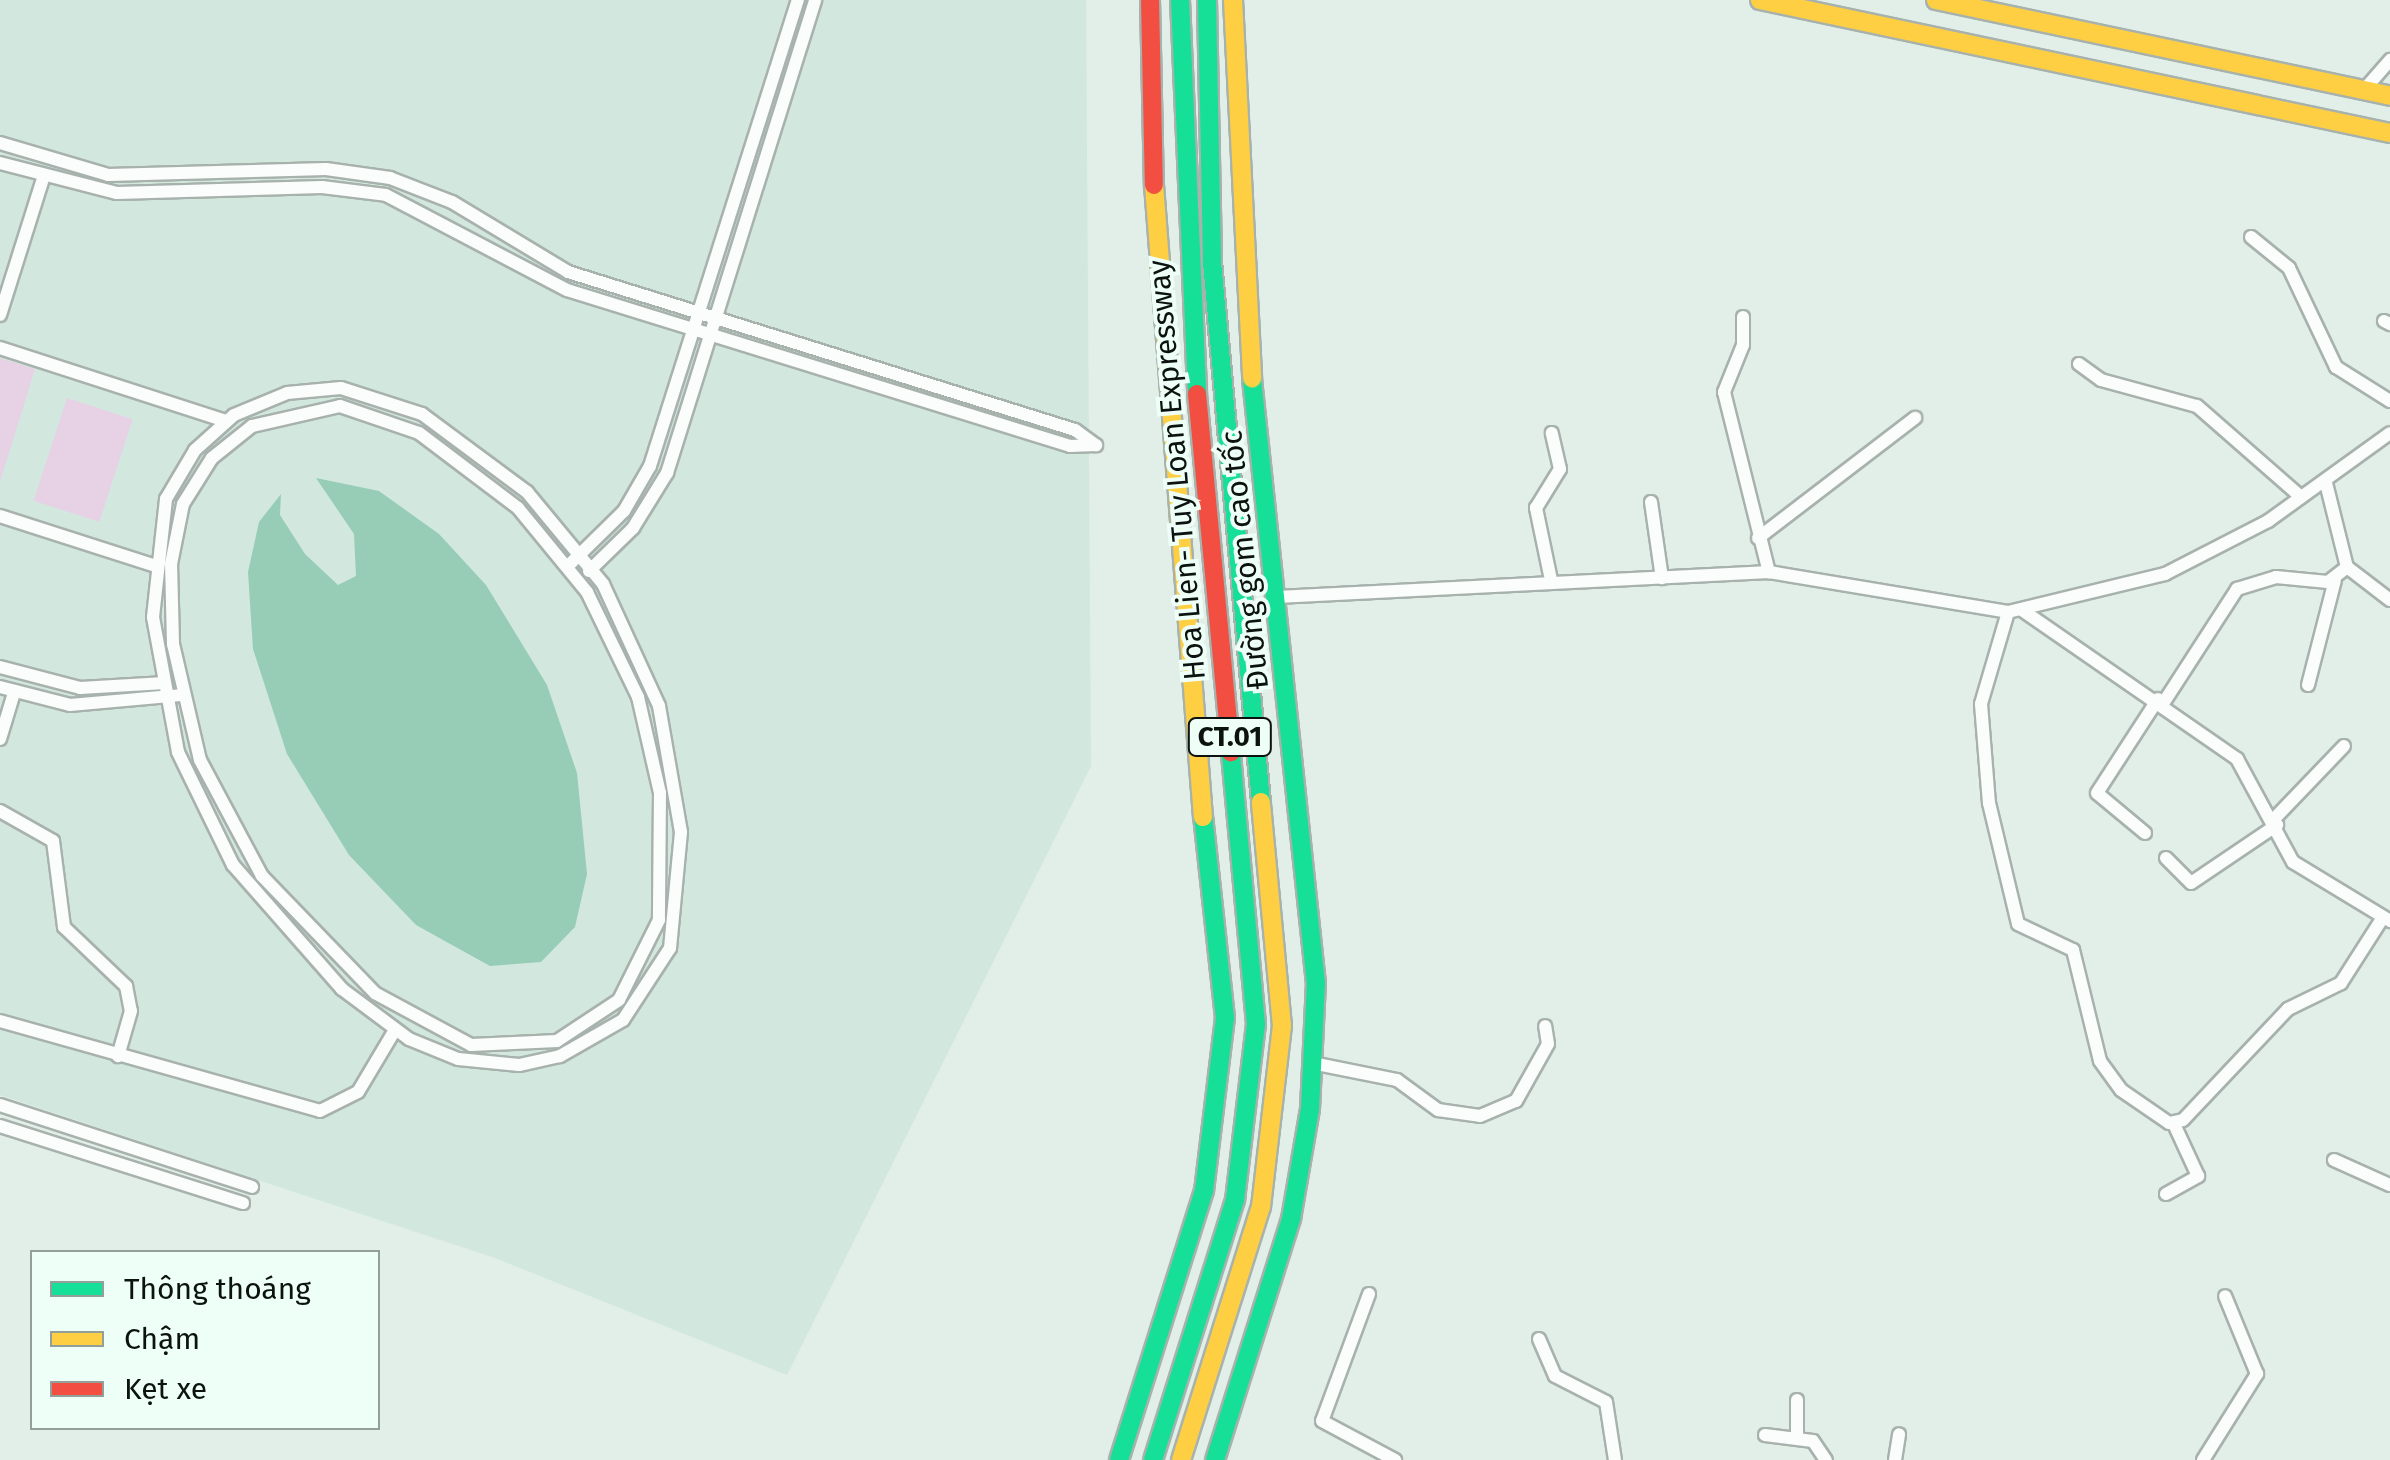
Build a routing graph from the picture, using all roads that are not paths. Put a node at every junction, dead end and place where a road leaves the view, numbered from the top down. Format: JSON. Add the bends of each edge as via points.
{"nodes":[{"id":1,"x":798,"y":0,"type":"edge"},
{"id":2,"x":815,"y":0,"type":"edge"},
{"id":3,"x":1150,"y":0,"type":"edge"},
{"id":4,"x":1180,"y":0,"type":"edge"},
{"id":5,"x":1207,"y":0,"type":"edge"},
{"id":6,"x":1234,"y":0,"type":"edge"},
{"id":7,"x":1760,"y":0,"type":"edge"},
{"id":8,"x":1936,"y":0,"type":"edge"},
{"id":9,"x":2010,"y":15,"type":"junction"},
{"id":10,"x":2003,"y":50,"type":"junction"},
{"id":11,"x":2390,"y":60,"type":"edge"},
{"id":12,"x":2364,"y":90,"type":"junction"},
{"id":13,"x":2390,"y":96,"type":"edge"},
{"id":14,"x":2390,"y":133,"type":"edge"},
{"id":15,"x":0,"y":143,"type":"edge"},
{"id":16,"x":0,"y":163,"type":"edge"},
{"id":17,"x":43,"y":179,"type":"junction"},
{"id":18,"x":2251,"y":237,"type":"dead end"},
{"id":19,"x":700,"y":312,"type":"junction"},
{"id":20,"x":0,"y":316,"type":"edge"},
{"id":21,"x":717,"y":317,"type":"junction"},
{"id":22,"x":1743,"y":317,"type":"dead end"},
{"id":23,"x":695,"y":329,"type":"junction"},
{"id":24,"x":712,"y":334,"type":"junction"},
{"id":25,"x":0,"y":348,"type":"edge"},
{"id":26,"x":2079,"y":364,"type":"dead end"},
{"id":27,"x":2390,"y":401,"type":"edge"},
{"id":28,"x":1915,"y":418,"type":"dead end"},
{"id":29,"x":226,"y":421,"type":"junction"},
{"id":30,"x":2390,"y":432,"type":"edge"},
{"id":31,"x":1552,"y":433,"type":"dead end"},
{"id":32,"x":2326,"y":483,"type":"junction"},
{"id":33,"x":2301,"y":497,"type":"junction"},
{"id":34,"x":1652,"y":502,"type":"dead end"},
{"id":35,"x":0,"y":516,"type":"edge"},
{"id":36,"x":1758,"y":538,"type":"junction"},
{"id":37,"x":583,"y":554,"type":"junction"},
{"id":38,"x":153,"y":565,"type":"junction"},
{"id":39,"x":568,"y":565,"type":"junction"},
{"id":40,"x":2347,"y":567,"type":"junction"},
{"id":41,"x":593,"y":568,"type":"junction"},
{"id":42,"x":1770,"y":572,"type":"junction"},
{"id":43,"x":578,"y":578,"type":"junction"},
{"id":44,"x":1662,"y":578,"type":"junction"},
{"id":45,"x":1551,"y":580,"type":"junction"},
{"id":46,"x":2335,"y":580,"type":"junction"},
{"id":47,"x":1277,"y":597,"type":"junction"},
{"id":48,"x":2390,"y":600,"type":"edge"},
{"id":49,"x":2015,"y":611,"type":"junction"},
{"id":50,"x":0,"y":667,"type":"edge"},
{"id":51,"x":160,"y":684,"type":"junction"},
{"id":52,"x":2308,"y":685,"type":"dead end"},
{"id":53,"x":0,"y":687,"type":"edge"},
{"id":54,"x":179,"y":688,"type":"junction"},
{"id":55,"x":14,"y":692,"type":"junction"},
{"id":56,"x":163,"y":699,"type":"junction"},
{"id":57,"x":2161,"y":700,"type":"junction"},
{"id":58,"x":0,"y":740,"type":"edge"},
{"id":59,"x":2344,"y":746,"type":"dead end"},
{"id":60,"x":678,"y":791,"type":"junction"},
{"id":61,"x":660,"y":793,"type":"junction"},
{"id":62,"x":0,"y":811,"type":"edge"},
{"id":63,"x":2276,"y":822,"type":"junction"},
{"id":64,"x":2145,"y":833,"type":"dead end"},
{"id":65,"x":2166,"y":858,"type":"dead end"},
{"id":66,"x":2385,"y":922,"type":"edge"},
{"id":67,"x":0,"y":1020,"type":"edge"},
{"id":68,"x":1545,"y":1026,"type":"dead end"},
{"id":69,"x":395,"y":1030,"type":"junction"},
{"id":70,"x":565,"y":1038,"type":"junction"},
{"id":71,"x":570,"y":1052,"type":"junction"},
{"id":72,"x":118,"y":1056,"type":"junction"},
{"id":73,"x":1312,"y":1063,"type":"junction"},
{"id":74,"x":0,"y":1105,"type":"edge"},
{"id":75,"x":2174,"y":1124,"type":"junction"},
{"id":76,"x":0,"y":1126,"type":"edge"},
{"id":77,"x":2334,"y":1160,"type":"dead end"},
{"id":78,"x":2390,"y":1185,"type":"edge"},
{"id":79,"x":252,"y":1187,"type":"dead end"},
{"id":80,"x":2166,"y":1194,"type":"dead end"},
{"id":81,"x":242,"y":1203,"type":"dead end"},
{"id":82,"x":1369,"y":1294,"type":"dead end"},
{"id":83,"x":2226,"y":1296,"type":"dead end"},
{"id":84,"x":1539,"y":1339,"type":"dead end"},
{"id":85,"x":1796,"y":1400,"type":"dead end"},
{"id":86,"x":1899,"y":1434,"type":"dead end"},
{"id":87,"x":1765,"y":1435,"type":"dead end"},
{"id":88,"x":1797,"y":1437,"type":"junction"},
{"id":89,"x":1392,"y":1459,"type":"edge"},
{"id":90,"x":1119,"y":1460,"type":"edge"},
{"id":91,"x":1152,"y":1460,"type":"edge"},
{"id":92,"x":1181,"y":1460,"type":"edge"},
{"id":93,"x":1214,"y":1460,"type":"edge"},
{"id":94,"x":1615,"y":1460,"type":"edge"},
{"id":95,"x":1826,"y":1460,"type":"edge"},
{"id":96,"x":1894,"y":1460,"type":"edge"},
{"id":97,"x":2203,"y":1460,"type":"edge"}],
"edges":[{"from":1,"to":19,"type":"street"},
{"from":2,"to":21,"type":"street"},
{"from":3,"to":90,"type":"main road","via":[[1180,592],[1225,1018],[1204,1192]]},
{"from":4,"to":91,"type":"main road","name":"Hoa Lien- Tuy Loan Expressway","number":"CT.01","via":[[1186,260],[1256,1024],[1235,1200]]},
{"from":5,"to":92,"type":"main road","name":"Hoa Lien- Tuy Loan Expressway","number":"CT.01","via":[[1212,262],[1282,1026],[1260,1207]]},
{"from":6,"to":47,"type":"main road","name":"Đường gom cao tốc","via":[[1240,261]]},
{"from":7,"to":10,"type":"main road"},
{"from":8,"to":9,"type":"main road"},
{"from":9,"to":10,"type":"main road"},
{"from":9,"to":12,"type":"main road"},
{"from":10,"to":14,"type":"main road"},
{"from":11,"to":12,"type":"street"},
{"from":12,"to":13,"type":"main road"},
{"from":15,"to":19,"type":"street","via":[[108,175],[326,169],[390,178],[452,202],[556,267]]},
{"from":16,"to":17,"type":"street"},
{"from":17,"to":20,"type":"street"},
{"from":17,"to":23,"type":"street","via":[[150,196],[305,187],[386,195],[554,286]]},
{"from":18,"to":27,"type":"street","via":[[2288,268],[2336,367]]},
{"from":19,"to":21,"type":"street"},
{"from":19,"to":23,"type":"street"},
{"from":21,"to":24,"type":"street"},
{"from":21,"to":24,"type":"street","via":[[1076,430],[1096,445],[1070,446]]},
{"from":22,"to":36,"type":"street","via":[[1743,345],[1724,392]]},
{"from":23,"to":24,"type":"street"},
{"from":23,"to":37,"type":"street","via":[[646,476]]},
{"from":24,"to":41,"type":"street","via":[[662,484]]},
{"from":25,"to":29,"type":"street"},
{"from":26,"to":33,"type":"street","via":[[2101,380],[2197,406]]},
{"from":28,"to":36,"type":"street"},
{"from":29,"to":37,"type":"street","via":[[307,389],[382,396],[482,454]]},
{"from":29,"to":38,"type":"street","via":[[170,488]]},
{"from":30,"to":32,"type":"street"},
{"from":31,"to":45,"type":"street","via":[[1560,469],[1536,508]]},
{"from":32,"to":33,"type":"street"},
{"from":32,"to":40,"type":"street"},
{"from":33,"to":49,"type":"street","via":[[2166,574]]},
{"from":34,"to":44,"type":"street"},
{"from":35,"to":38,"type":"street"},
{"from":36,"to":42,"type":"street"},
{"from":37,"to":39,"type":"street"},
{"from":37,"to":41,"type":"street"},
{"from":38,"to":51,"type":"street"},
{"from":39,"to":43,"type":"street"},
{"from":39,"to":54,"type":"street","via":[[491,483],[407,426],[340,406],[274,416],[212,458],[178,518],[170,598]]},
{"from":40,"to":46,"type":"street"},
{"from":40,"to":48,"type":"street"},
{"from":41,"to":43,"type":"street"},
{"from":41,"to":60,"type":"street","via":[[647,672]]},
{"from":42,"to":44,"type":"street"},
{"from":42,"to":49,"type":"street"},
{"from":43,"to":61,"type":"street","via":[[631,679]]},
{"from":44,"to":45,"type":"street"},
{"from":45,"to":47,"type":"street"},
{"from":46,"to":52,"type":"street"},
{"from":46,"to":57,"type":"street","via":[[2276,577],[2237,590]]},
{"from":47,"to":73,"type":"main road","name":"Đường gom cao tốc","via":[[1308,880]]},
{"from":49,"to":57,"type":"street"},
{"from":49,"to":75,"type":"street","via":[[1988,660],[1980,738],[2018,924],[2073,950],[2104,1070]]},
{"from":50,"to":51,"type":"street","via":[[80,688]]},
{"from":51,"to":54,"type":"street"},
{"from":51,"to":56,"type":"street"},
{"from":53,"to":55,"type":"street"},
{"from":54,"to":56,"type":"street"},
{"from":54,"to":70,"type":"street","via":[[200,760],[244,850],[350,972],[458,1041],[502,1050]]},
{"from":55,"to":56,"type":"street","via":[[87,706]]},
{"from":55,"to":58,"type":"street"},
{"from":56,"to":69,"type":"street","via":[[189,782],[233,864],[292,941]]},
{"from":57,"to":63,"type":"street","via":[[2244,765]]},
{"from":57,"to":64,"type":"street","via":[[2097,793]]},
{"from":59,"to":63,"type":"street"},
{"from":60,"to":61,"type":"street"},
{"from":60,"to":71,"type":"street","via":[[680,888],[665,960],[623,1020]]},
{"from":61,"to":70,"type":"street","via":[[661,906],[647,958],[609,1010]]},
{"from":62,"to":72,"type":"street","via":[[53,841],[64,927],[126,986],[131,1011]]},
{"from":63,"to":65,"type":"street","via":[[2191,883]]},
{"from":63,"to":66,"type":"street","via":[[2293,862]]},
{"from":66,"to":75,"type":"street","via":[[2341,983],[2288,1009]]},
{"from":67,"to":72,"type":"street"},
{"from":68,"to":73,"type":"street","via":[[1548,1044],[1516,1101],[1480,1116],[1438,1110],[1397,1080]]},
{"from":69,"to":71,"type":"street","via":[[489,1065]]},
{"from":69,"to":72,"type":"street","via":[[358,1092],[320,1111]]},
{"from":70,"to":71,"type":"street"},
{"from":73,"to":93,"type":"main road","name":"Đường gom cao tốc","via":[[1291,1219]]},
{"from":74,"to":79,"type":"street"},
{"from":75,"to":80,"type":"street","via":[[2198,1176]]},
{"from":76,"to":81,"type":"street"},
{"from":77,"to":78,"type":"street"},
{"from":82,"to":89,"type":"street","via":[[1321,1415],[1330,1430]]},
{"from":83,"to":97,"type":"street","via":[[2258,1369]]},
{"from":84,"to":94,"type":"street","via":[[1554,1376],[1606,1402]]},
{"from":85,"to":88,"type":"street"},
{"from":86,"to":96,"type":"street"},
{"from":87,"to":88,"type":"street"},
{"from":88,"to":95,"type":"street"}]}
